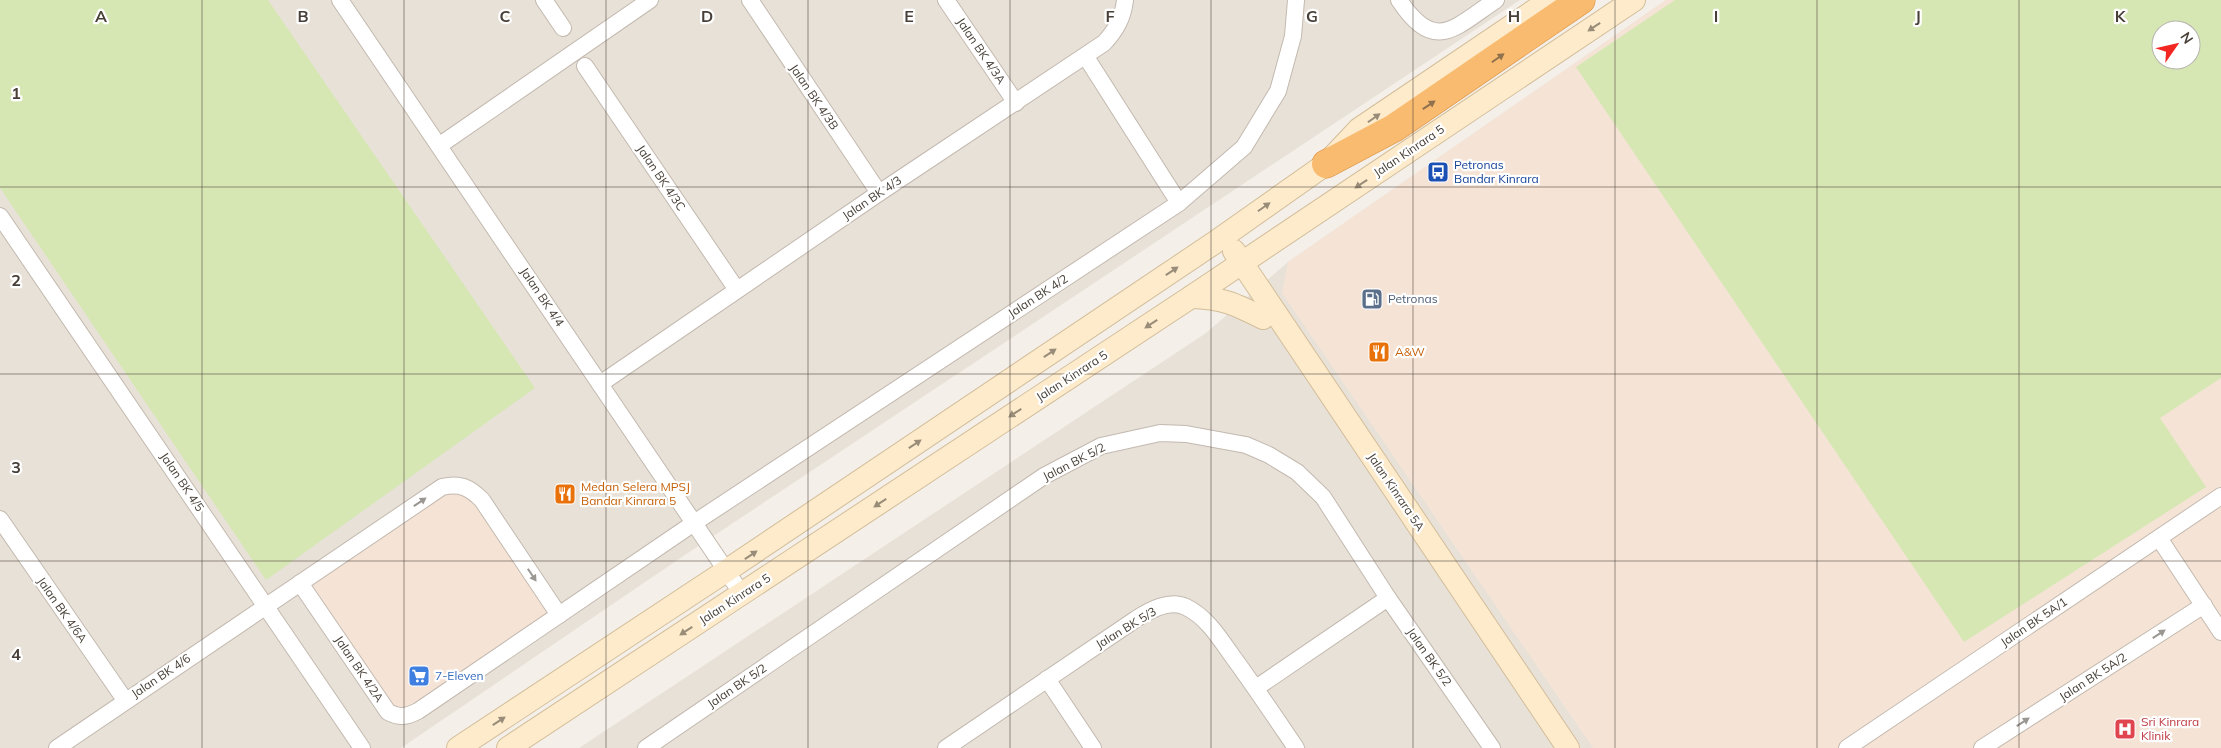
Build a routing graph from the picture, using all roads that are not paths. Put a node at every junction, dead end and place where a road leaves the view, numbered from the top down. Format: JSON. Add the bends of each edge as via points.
{"nodes":[{"id":1,"x":340,"y":0,"type":"edge"},
{"id":2,"x":544,"y":0,"type":"edge"},
{"id":3,"x":650,"y":0,"type":"edge"},
{"id":4,"x":750,"y":0,"type":"edge"},
{"id":5,"x":946,"y":0,"type":"edge"},
{"id":6,"x":1124,"y":0,"type":"edge"},
{"id":7,"x":1296,"y":0,"type":"edge"},
{"id":8,"x":1399,"y":0,"type":"edge"},
{"id":9,"x":1496,"y":0,"type":"edge"},
{"id":10,"x":1550,"y":0,"type":"edge"},
{"id":11,"x":1582,"y":0,"type":"edge"},
{"id":12,"x":1634,"y":0,"type":"edge"},
{"id":13,"x":563,"y":28,"type":"dead end"},
{"id":14,"x":1086,"y":56,"type":"junction"},
{"id":15,"x":585,"y":66,"type":"dead end"},
{"id":16,"x":1016,"y":103,"type":"junction"},
{"id":17,"x":440,"y":145,"type":"junction"},
{"id":18,"x":1326,"y":164,"type":"junction"},
{"id":19,"x":879,"y":193,"type":"junction"},
{"id":20,"x":1178,"y":203,"type":"junction"},
{"id":21,"x":0,"y":216,"type":"edge"},
{"id":22,"x":1219,"y":239,"type":"junction"},
{"id":23,"x":1274,"y":242,"type":"junction"},
{"id":24,"x":1237,"y":266,"type":"junction"},
{"id":25,"x":736,"y":290,"type":"junction"},
{"id":26,"x":1262,"y":294,"type":"junction"},
{"id":27,"x":1191,"y":297,"type":"junction"},
{"id":28,"x":1263,"y":318,"type":"junction"},
{"id":29,"x":600,"y":384,"type":"junction"},
{"id":30,"x":2221,"y":496,"type":"edge"},
{"id":31,"x":0,"y":519,"type":"edge"},
{"id":32,"x":694,"y":523,"type":"junction"},
{"id":33,"x":2159,"y":538,"type":"junction"},
{"id":34,"x":726,"y":571,"type":"junction"},
{"id":35,"x":300,"y":583,"type":"junction"},
{"id":36,"x":742,"y":594,"type":"junction"},
{"id":37,"x":1388,"y":598,"type":"junction"},
{"id":38,"x":2204,"y":605,"type":"junction"},
{"id":39,"x":266,"y":606,"type":"junction"},
{"id":40,"x":559,"y":615,"type":"junction"},
{"id":41,"x":2221,"y":632,"type":"edge"},
{"id":42,"x":1047,"y":679,"type":"junction"},
{"id":43,"x":1256,"y":688,"type":"junction"},
{"id":44,"x":125,"y":700,"type":"junction"},
{"id":45,"x":56,"y":748,"type":"edge"},
{"id":46,"x":362,"y":748,"type":"edge"},
{"id":47,"x":458,"y":748,"type":"edge"},
{"id":48,"x":508,"y":748,"type":"edge"},
{"id":49,"x":646,"y":748,"type":"edge"},
{"id":50,"x":946,"y":748,"type":"edge"},
{"id":51,"x":1093,"y":748,"type":"edge"},
{"id":52,"x":1296,"y":748,"type":"edge"},
{"id":53,"x":1492,"y":748,"type":"edge"},
{"id":54,"x":1550,"y":748,"type":"edge"},
{"id":55,"x":1568,"y":748,"type":"edge"},
{"id":56,"x":1847,"y":748,"type":"edge"},
{"id":57,"x":1982,"y":748,"type":"edge"}],
"edges":[{"from":1,"to":17,"type":"street","name":"Jalan BK 4/4"},
{"from":2,"to":13,"type":"street"},
{"from":3,"to":17,"type":"street"},
{"from":4,"to":19,"type":"street","name":"Jalan BK 4/3B"},
{"from":5,"to":16,"type":"street","name":"Jalan BK 4/3A"},
{"from":6,"to":14,"type":"street","name":"Jalan BK 4/3","via":[[1124,11],[1116,31]]},
{"from":7,"to":20,"type":"street","name":"Jalan BK 4/2","via":[[1293,36],[1278,91],[1244,147]]},
{"from":8,"to":9,"type":"street","via":[[1418,24],[1431,31],[1443,32]]},
{"from":18,"to":10,"type":"main road","one_way":true,"via":[[1359,129]]},
{"from":18,"to":11,"type":"highway","one_way":true,"via":[[1394,128]]},
{"from":12,"to":23,"type":"main road","name":"Jalan Kinrara 5","one_way":true},
{"from":14,"to":16,"type":"street","name":"Jalan BK 4/3"},
{"from":14,"to":20,"type":"street"},
{"from":15,"to":25,"type":"street","name":"Jalan BK 4/3C"},
{"from":16,"to":19,"type":"street","name":"Jalan BK 4/3"},
{"from":17,"to":29,"type":"street","name":"Jalan BK 4/4"},
{"from":22,"to":18,"type":"main road","one_way":true},
{"from":19,"to":25,"type":"street","name":"Jalan BK 4/3"},
{"from":20,"to":32,"type":"street","name":"Jalan BK 4/2"},
{"from":21,"to":39,"type":"street","name":"Jalan BK 4/5"},
{"from":22,"to":24,"type":"main road","name":"Jalan Kinrara 5A"},
{"from":34,"to":22,"type":"main road","one_way":true},
{"from":23,"to":24,"type":"main road","name":"Jalan Kinrara 5"},
{"from":23,"to":26,"type":"main road","via":[[1264,259]]},
{"from":24,"to":26,"type":"main road","name":"Jalan Kinrara 5A"},
{"from":24,"to":27,"type":"main road","name":"Jalan Kinrara 5"},
{"from":24,"to":28,"type":"main road","name":"Jalan Kinrara 5A"},
{"from":25,"to":29,"type":"street","name":"Jalan BK 4/3"},
{"from":26,"to":55,"type":"main road","name":"Jalan Kinrara 5A"},
{"from":27,"to":28,"type":"main road","via":[[1231,302]]},
{"from":27,"to":36,"type":"main road","name":"Jalan Kinrara 5","one_way":true},
{"from":28,"to":54,"type":"main road","name":"Jalan Kinrara 5A"},
{"from":29,"to":32,"type":"street","name":"Jalan BK 4/4"},
{"from":30,"to":33,"type":"street","name":"Jalan BK 5A/1"},
{"from":31,"to":44,"type":"street","name":"Jalan BK 4/6A"},
{"from":32,"to":34,"type":"street","name":"Jalan BK 4/4"},
{"from":32,"to":40,"type":"street","name":"Jalan BK 4/2A"},
{"from":33,"to":38,"type":"street"},
{"from":33,"to":56,"type":"street","name":"Jalan BK 5A/1"},
{"from":34,"to":36,"type":"street","name":"Jalan BK 4/4"},
{"from":47,"to":34,"type":"main road","one_way":true},
{"from":35,"to":39,"type":"street"},
{"from":35,"to":40,"type":"street","one_way":true,"via":[[442,487],[454,484],[465,486],[482,500]]},
{"from":35,"to":40,"type":"street","name":"Jalan BK 4/2A","via":[[382,704],[396,716],[406,717],[418,711]]},
{"from":36,"to":48,"type":"main road","name":"Jalan Kinrara 5","one_way":true},
{"from":37,"to":43,"type":"street"},
{"from":37,"to":49,"type":"street","name":"Jalan BK 5/2","via":[[1323,497],[1298,472],[1246,445],[1186,434],[1152,434],[1101,446],[1044,476]]},
{"from":37,"to":53,"type":"street","name":"Jalan BK 5/2"},
{"from":38,"to":41,"type":"street"},
{"from":57,"to":38,"type":"street","name":"Jalan BK 5A/2","one_way":true},
{"from":39,"to":44,"type":"street","name":"Jalan BK 4/6"},
{"from":39,"to":46,"type":"street","name":"Jalan BK 4/5"},
{"from":42,"to":43,"type":"street","name":"Jalan BK 5/3","via":[[1136,618],[1168,604],[1185,606],[1212,628]]},
{"from":42,"to":50,"type":"street","name":"Jalan BK 5/3"},
{"from":42,"to":51,"type":"street"},
{"from":43,"to":52,"type":"street","name":"Jalan BK 5/3"},
{"from":44,"to":45,"type":"street","name":"Jalan BK 4/6"}]}
